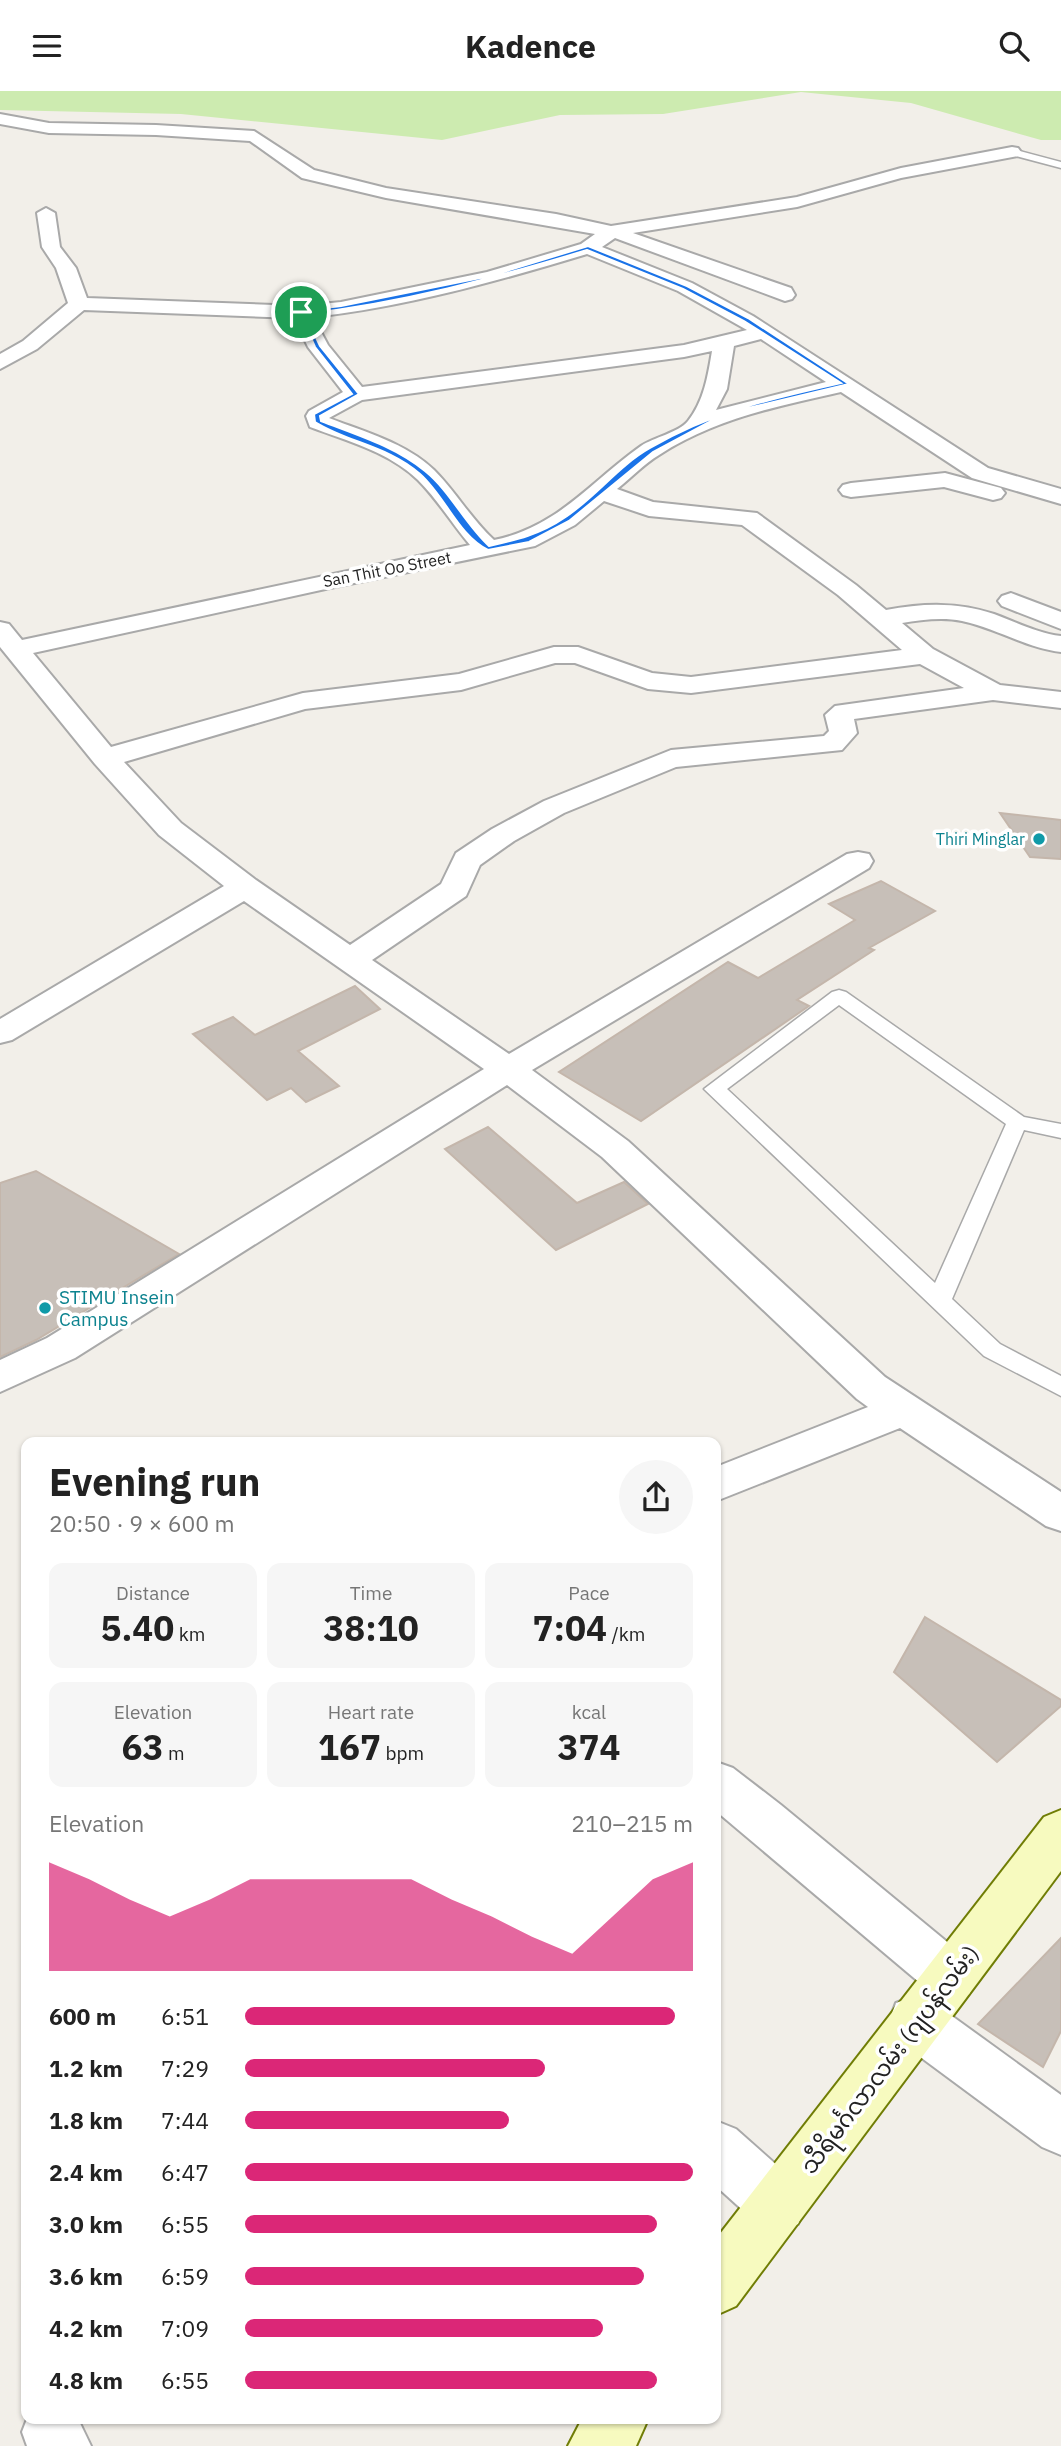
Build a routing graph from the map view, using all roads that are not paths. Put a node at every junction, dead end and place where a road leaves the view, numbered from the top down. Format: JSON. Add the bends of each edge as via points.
{"nodes":[{"id":1,"x":0,"y":119,"type":"edge"},
{"id":2,"x":1035,"y":149,"type":"dead end"},
{"id":3,"x":1012,"y":152,"type":"junction"},
{"id":4,"x":1061,"y":157,"type":"edge"},
{"id":5,"x":1061,"y":165,"type":"edge"},
{"id":6,"x":803,"y":184,"type":"dead end"},
{"id":7,"x":46,"y":213,"type":"dead end"},
{"id":8,"x":611,"y":232,"type":"junction"},
{"id":9,"x":588,"y":248,"type":"junction"},
{"id":10,"x":79,"y":304,"type":"junction"},
{"id":11,"x":301,"y":312,"type":"junction"},
{"id":12,"x":731,"y":312,"type":"junction"},
{"id":13,"x":765,"y":332,"type":"junction"},
{"id":14,"x":723,"y":342,"type":"junction"},
{"id":15,"x":0,"y":363,"type":"edge"},
{"id":16,"x":846,"y":384,"type":"junction"},
{"id":17,"x":356,"y":394,"type":"junction"},
{"id":18,"x":695,"y":428,"type":"junction"},
{"id":19,"x":851,"y":490,"type":"dead end"},
{"id":20,"x":600,"y":491,"type":"junction"},
{"id":21,"x":1061,"y":497,"type":"edge"},
{"id":22,"x":1061,"y":513,"type":"edge"},
{"id":23,"x":488,"y":548,"type":"junction"},
{"id":24,"x":1011,"y":601,"type":"dead end"},
{"id":25,"x":880,"y":619,"type":"junction"},
{"id":26,"x":1061,"y":621,"type":"edge"},
{"id":27,"x":8,"y":639,"type":"edge"},
{"id":28,"x":1061,"y":644,"type":"edge"},
{"id":29,"x":924,"y":655,"type":"junction"},
{"id":30,"x":993,"y":692,"type":"junction"},
{"id":31,"x":1061,"y":699,"type":"edge"},
{"id":32,"x":105,"y":758,"type":"junction"},
{"id":33,"x":858,"y":861,"type":"dead end"},
{"id":34,"x":245,"y":887,"type":"junction"},
{"id":35,"x":351,"y":960,"type":"junction"},
{"id":36,"x":0,"y":1033,"type":"edge"},
{"id":37,"x":508,"y":1069,"type":"junction"},
{"id":38,"x":1017,"y":1122,"type":"junction"},
{"id":39,"x":1061,"y":1132,"type":"edge"},
{"id":40,"x":939,"y":1301,"type":"junction"},
{"id":41,"x":0,"y":1377,"type":"edge"},
{"id":42,"x":1061,"y":1387,"type":"edge"},
{"id":43,"x":904,"y":1409,"type":"junction"},
{"id":44,"x":721,"y":1483,"type":"edge"},
{"id":45,"x":1061,"y":1514,"type":"edge"},
{"id":46,"x":721,"y":1787,"type":"edge"},
{"id":47,"x":1061,"y":1832,"type":"edge"},
{"id":48,"x":951,"y":1977,"type":"junction"},
{"id":49,"x":915,"y":2021,"type":"junction"},
{"id":50,"x":1061,"y":2128,"type":"edge"},
{"id":51,"x":721,"y":2153,"type":"edge"},
{"id":52,"x":778,"y":2204,"type":"junction"},
{"id":53,"x":721,"y":2278,"type":"edge"},
{"id":54,"x":614,"y":2424,"type":"edge"},
{"id":55,"x":598,"y":2446,"type":"edge"}],
"edges":[{"from":1,"to":8,"type":"street","via":[[49,128],[254,136],[308,174],[386,193]]},
{"from":2,"to":4,"type":"lane"},
{"from":3,"to":5,"type":"lane"},
{"from":3,"to":6,"type":"street","via":[[989,147],[932,150]]},
{"from":3,"to":8,"type":"street","via":[[917,169],[801,201],[656,221]]},
{"from":7,"to":10,"type":"street","via":[[51,247],[66,268]]},
{"from":8,"to":9,"type":"street"},
{"from":8,"to":12,"type":"street","via":[[784,292],[782,297]]},
{"from":9,"to":11,"type":"street","via":[[491,277]]},
{"from":9,"to":12,"type":"street","via":[[685,287]]},
{"from":10,"to":11,"type":"street"},
{"from":10,"to":15,"type":"street","via":[[30,345]]},
{"from":11,"to":17,"type":"street","via":[[318,347]]},
{"from":12,"to":13,"type":"street"},
{"from":13,"to":14,"type":"street"},
{"from":13,"to":16,"type":"street"},
{"from":14,"to":17,"type":"street","via":[[538,372]]},
{"from":14,"to":18,"type":"street","via":[[716,389]]},
{"from":16,"to":18,"type":"street","name":"San Thit Oo Street","via":[[742,408]]},
{"from":16,"to":21,"type":"street","via":[[980,473]]},
{"from":17,"to":23,"type":"street","via":[[316,419],[390,450],[424,474]]},
{"from":18,"to":20,"type":"street","name":"San Thit Oo Street","via":[[650,450]]},
{"from":19,"to":22,"type":"street","via":[[945,480]]},
{"from":20,"to":23,"type":"street","name":"San Thit Oo Street","via":[[566,520],[526,541]]},
{"from":20,"to":25,"type":"street","via":[[649,509],[748,518]]},
{"from":23,"to":27,"type":"street","name":"San Thit Oo Street"},
{"from":24,"to":26,"type":"street"},
{"from":25,"to":28,"type":"street","via":[[922,611],[972,615],[1017,634]]},
{"from":25,"to":29,"type":"street"},
{"from":27,"to":32,"type":"street"},
{"from":29,"to":30,"type":"street"},
{"from":29,"to":32,"type":"street","via":[[691,685],[648,681],[578,655],[554,655],[461,682],[303,701]]},
{"from":30,"to":31,"type":"street"},
{"from":30,"to":35,"type":"street","via":[[845,712],[839,715],[843,733],[832,744],[671,759],[565,803],[502,835],[467,860],[455,889]]},
{"from":32,"to":34,"type":"street","via":[[170,829]]},
{"from":33,"to":37,"type":"street"},
{"from":34,"to":35,"type":"street"},
{"from":34,"to":36,"type":"street"},
{"from":35,"to":37,"type":"street"},
{"from":37,"to":41,"type":"street","via":[[61,1348]]},
{"from":37,"to":43,"type":"street","via":[[615,1149],[871,1388]]},
{"from":38,"to":39,"type":"lane"},
{"from":38,"to":40,"type":"lane"},
{"from":38,"to":40,"type":"lane","via":[[839,996],[714,1089]]},
{"from":40,"to":42,"type":"lane","via":[[992,1350]]},
{"from":43,"to":44,"type":"street"},
{"from":43,"to":45,"type":"street"},
{"from":46,"to":48,"type":"street"},
{"from":47,"to":48,"type":"street","name":"သီရိမင်္ဂလာလမ်း (ဂျပန်လမ်း)"},
{"from":48,"to":49,"type":"street","name":"သီရိမင်္ဂလာလမ်း (ဂျပန်လမ်း)"},
{"from":49,"to":50,"type":"street"},
{"from":49,"to":52,"type":"street","name":"သီရိမင်္ဂလာလမ်း (ဂျပန်လမ်း)"},
{"from":51,"to":52,"type":"street"},
{"from":52,"to":53,"type":"street","name":"သီရိမင်္ဂလာလမ်း (ဂျပန်လမ်း)"},
{"from":54,"to":55,"type":"street"}]}
